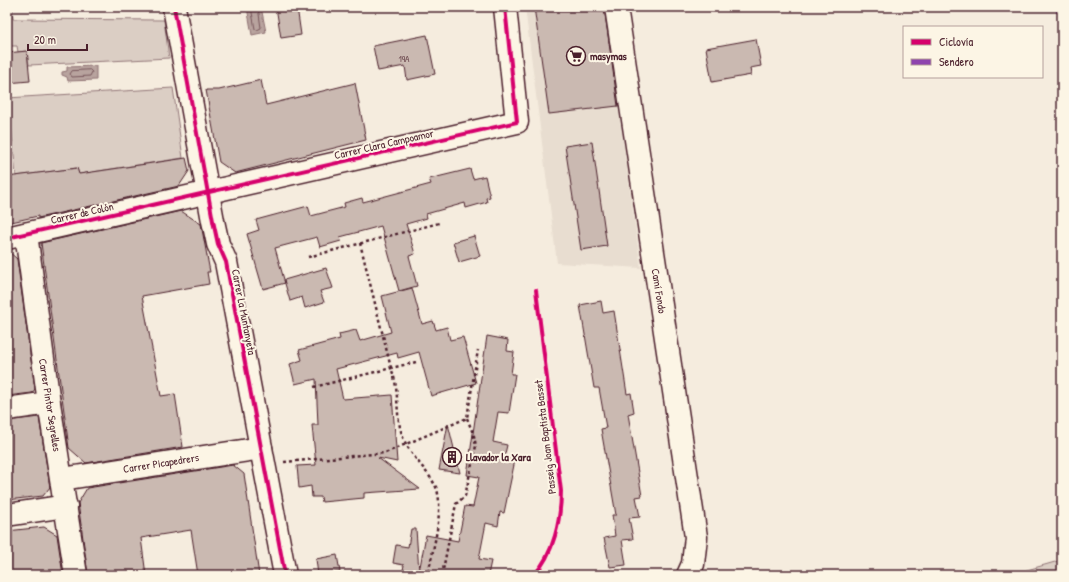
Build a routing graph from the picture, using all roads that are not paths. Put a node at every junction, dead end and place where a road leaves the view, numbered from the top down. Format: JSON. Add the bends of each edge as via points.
{"nodes":[{"id":1,"x":174,"y":7,"type":"edge"},
{"id":2,"x":505,"y":7,"type":"edge"},
{"id":3,"x":616,"y":7,"type":"edge"},
{"id":4,"x":208,"y":194,"type":"junction"},
{"id":5,"x":16,"y":236,"type":"edge"},
{"id":6,"x":49,"y":403,"type":"junction"},
{"id":7,"x":7,"y":409,"type":"edge"},
{"id":8,"x":262,"y":456,"type":"junction"},
{"id":9,"x":62,"y":478,"type":"junction"},
{"id":10,"x":66,"y":506,"type":"junction"},
{"id":11,"x":7,"y":515,"type":"edge"},
{"id":12,"x":76,"y":575,"type":"edge"},
{"id":13,"x":285,"y":575,"type":"edge"},
{"id":14,"x":688,"y":575,"type":"edge"}],
"edges":[{"from":1,"to":4,"type":"street","name":"Carrer La Muntanyeta"},
{"from":2,"to":4,"type":"street","name":"Carrer Clara Campoamor","via":[[517,122]]},
{"from":3,"to":14,"type":"street","name":"Camí Fondo","via":[[696,537],[693,564]]},
{"from":4,"to":5,"type":"street","name":"Carrer de Colón"},
{"from":4,"to":8,"type":"street","name":"Carrer La Muntanyeta","via":[[218,244],[226,262]]},
{"from":5,"to":6,"type":"street","name":"Carrer Pintor Segrelles"},
{"from":6,"to":7,"type":"street"},
{"from":6,"to":9,"type":"street","name":"Carrer Pintor Segrelles"},
{"from":8,"to":9,"type":"street","name":"Carrer Picapedrers"},
{"from":8,"to":13,"type":"street","name":"Carrer La Muntanyeta"},
{"from":9,"to":10,"type":"street","name":"Carrer Pintor Segrelles"},
{"from":10,"to":11,"type":"street"},
{"from":10,"to":12,"type":"street","name":"Carrer Pintor Segrelles"}]}
